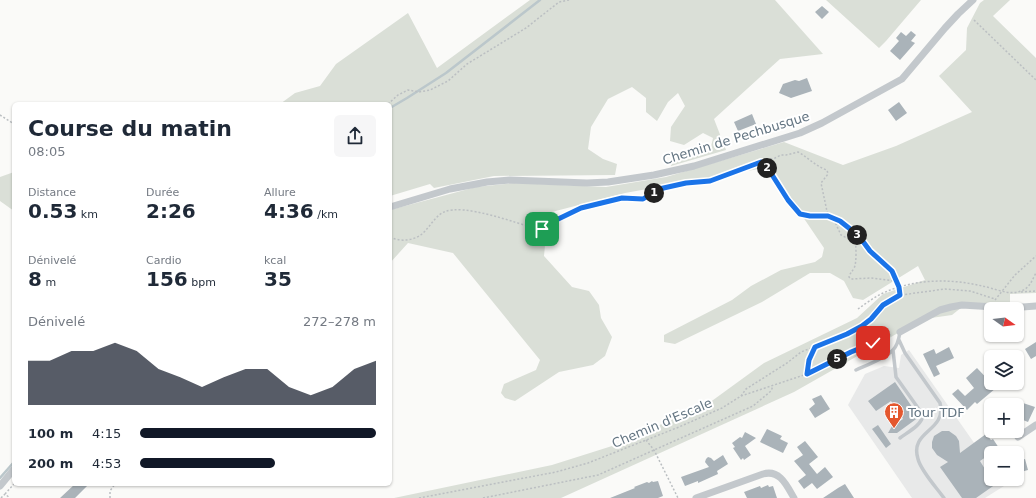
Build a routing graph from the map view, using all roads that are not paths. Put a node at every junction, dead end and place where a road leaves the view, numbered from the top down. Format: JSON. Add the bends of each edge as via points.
{"nodes":[{"id":1,"x":973,"y":0,"type":"edge"},
{"id":2,"x":392,"y":205,"type":"edge"},
{"id":3,"x":1036,"y":306,"type":"edge"},
{"id":4,"x":900,"y":332,"type":"joint"},
{"id":5,"x":899,"y":340,"type":"junction"},
{"id":6,"x":893,"y":350,"type":"junction"},
{"id":7,"x":856,"y":370,"type":"dead end"},
{"id":8,"x":1036,"y":425,"type":"edge"},
{"id":9,"x":1024,"y":433,"type":"edge"},
{"id":10,"x":900,"y":438,"type":"dead end"},
{"id":11,"x":12,"y":471,"type":"edge"},
{"id":12,"x":0,"y":486,"type":"edge"},
{"id":13,"x":696,"y":498,"type":"edge"},
{"id":14,"x":794,"y":498,"type":"edge"},
{"id":15,"x":944,"y":498,"type":"edge"}],
"edges":[{"from":1,"to":2,"type":"street","name":"Chemin de Pechbusque","via":[[945,28],[902,79],[800,133],[694,166],[654,175],[587,183],[523,180],[488,182],[450,189]]},
{"from":3,"to":4,"type":"street","via":[[951,307],[940,310]]},
{"from":4,"to":5,"type":"lane"},
{"from":5,"to":6,"type":"lane"},
{"from":5,"to":15,"type":"lane","via":[[940,403],[940,418],[922,437],[917,452],[923,469]]},
{"from":6,"to":7,"type":"lane"},
{"from":6,"to":10,"type":"lane","via":[[896,377],[923,415],[920,423]]},
{"from":8,"to":9,"type":"street"},
{"from":11,"to":12,"type":"street"},
{"from":13,"to":14,"type":"street","via":[[766,473],[782,479]]}]}
